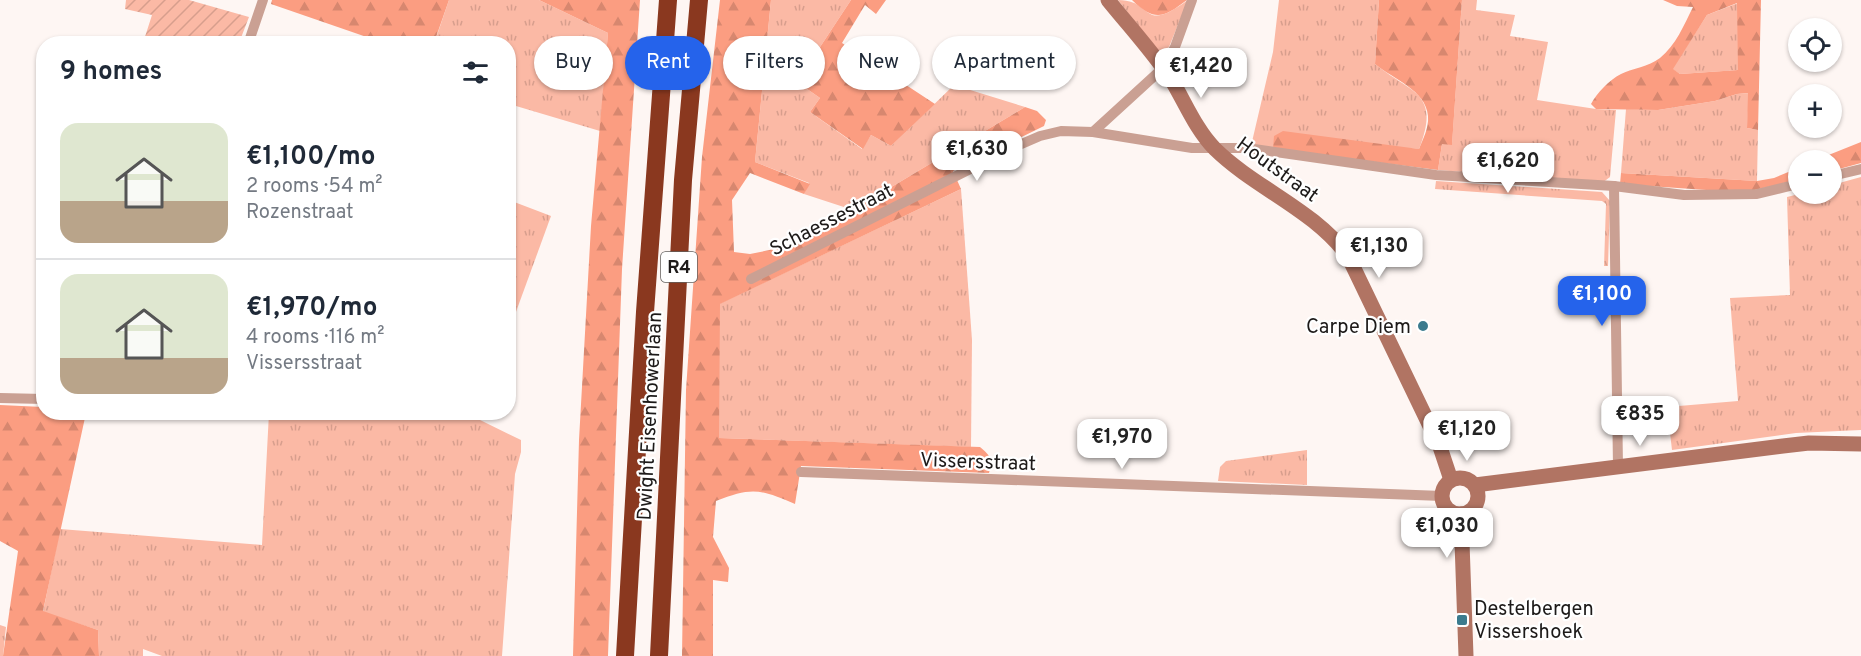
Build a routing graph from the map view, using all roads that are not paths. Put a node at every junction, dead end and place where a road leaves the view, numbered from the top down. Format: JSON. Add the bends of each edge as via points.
{"nodes":[{"id":1,"x":263,"y":0,"type":"edge"},
{"id":2,"x":699,"y":0,"type":"edge"},
{"id":3,"x":1108,"y":0,"type":"edge"},
{"id":4,"x":1192,"y":0,"type":"edge"},
{"id":5,"x":669,"y":2,"type":"edge"},
{"id":6,"x":251,"y":36,"type":"edge"},
{"id":7,"x":1163,"y":68,"type":"junction"},
{"id":8,"x":1093,"y":132,"type":"junction"},
{"id":9,"x":1215,"y":149,"type":"junction"},
{"id":10,"x":1861,"y":169,"type":"edge"},
{"id":11,"x":1842,"y":174,"type":"edge"},
{"id":12,"x":1614,"y":186,"type":"junction"},
{"id":13,"x":1788,"y":186,"type":"edge"},
{"id":14,"x":750,"y":279,"type":"dead end"},
{"id":15,"x":0,"y":398,"type":"edge"},
{"id":16,"x":36,"y":399,"type":"edge"},
{"id":17,"x":1861,"y":444,"type":"edge"},
{"id":18,"x":1618,"y":466,"type":"junction"},
{"id":19,"x":801,"y":472,"type":"dead end"},
{"id":20,"x":1451,"y":480,"type":"junction"},
{"id":21,"x":1475,"y":485,"type":"junction"},
{"id":22,"x":1442,"y":496,"type":"junction"},
{"id":23,"x":1461,"y":514,"type":"junction"},
{"id":24,"x":626,"y":656,"type":"edge"},
{"id":25,"x":659,"y":656,"type":"edge"},
{"id":26,"x":1466,"y":656,"type":"edge"}],
"edges":[{"from":1,"to":6,"type":"street"},
{"from":2,"to":25,"type":"highway","name":"Dwight Eisenhowerlaan","number":"R4","via":[[683,180]]},
{"from":3,"to":7,"type":"street","name":"Houtstraat"},
{"from":4,"to":7,"type":"street","via":[[1175,48]]},
{"from":5,"to":24,"type":"highway","name":"Dwight Eisenhowerlaan","number":"R4","via":[[645,312]]},
{"from":7,"to":8,"type":"street"},
{"from":7,"to":9,"type":"street","name":"Houtstraat"},
{"from":8,"to":9,"type":"street","name":"Schaessestraat"},
{"from":8,"to":14,"type":"street","name":"Schaessestraat","via":[[1061,131],[1040,136]]},
{"from":9,"to":12,"type":"street","name":"Schaessestraat","via":[[1247,148],[1436,175]]},
{"from":9,"to":20,"type":"street","name":"Houtstraat","via":[[1335,239],[1347,256],[1440,447]]},
{"from":10,"to":11,"type":"street"},
{"from":12,"to":13,"type":"street","name":"Schaessestraat","via":[[1684,195],[1757,194]]},
{"from":12,"to":18,"type":"street"},
{"from":15,"to":16,"type":"street"},
{"from":17,"to":18,"type":"street","via":[[1783,446]]},
{"from":18,"to":21,"type":"street"},
{"from":19,"to":22,"type":"street","name":"Vissersstraat"},
{"from":20,"to":21,"type":"street","via":[[1465,478]]},
{"from":20,"to":22,"type":"street"},
{"from":21,"to":23,"type":"street","via":[[1477,503]]},
{"from":22,"to":23,"type":"street","via":[[1448,509]]},
{"from":23,"to":26,"type":"street"}]}
